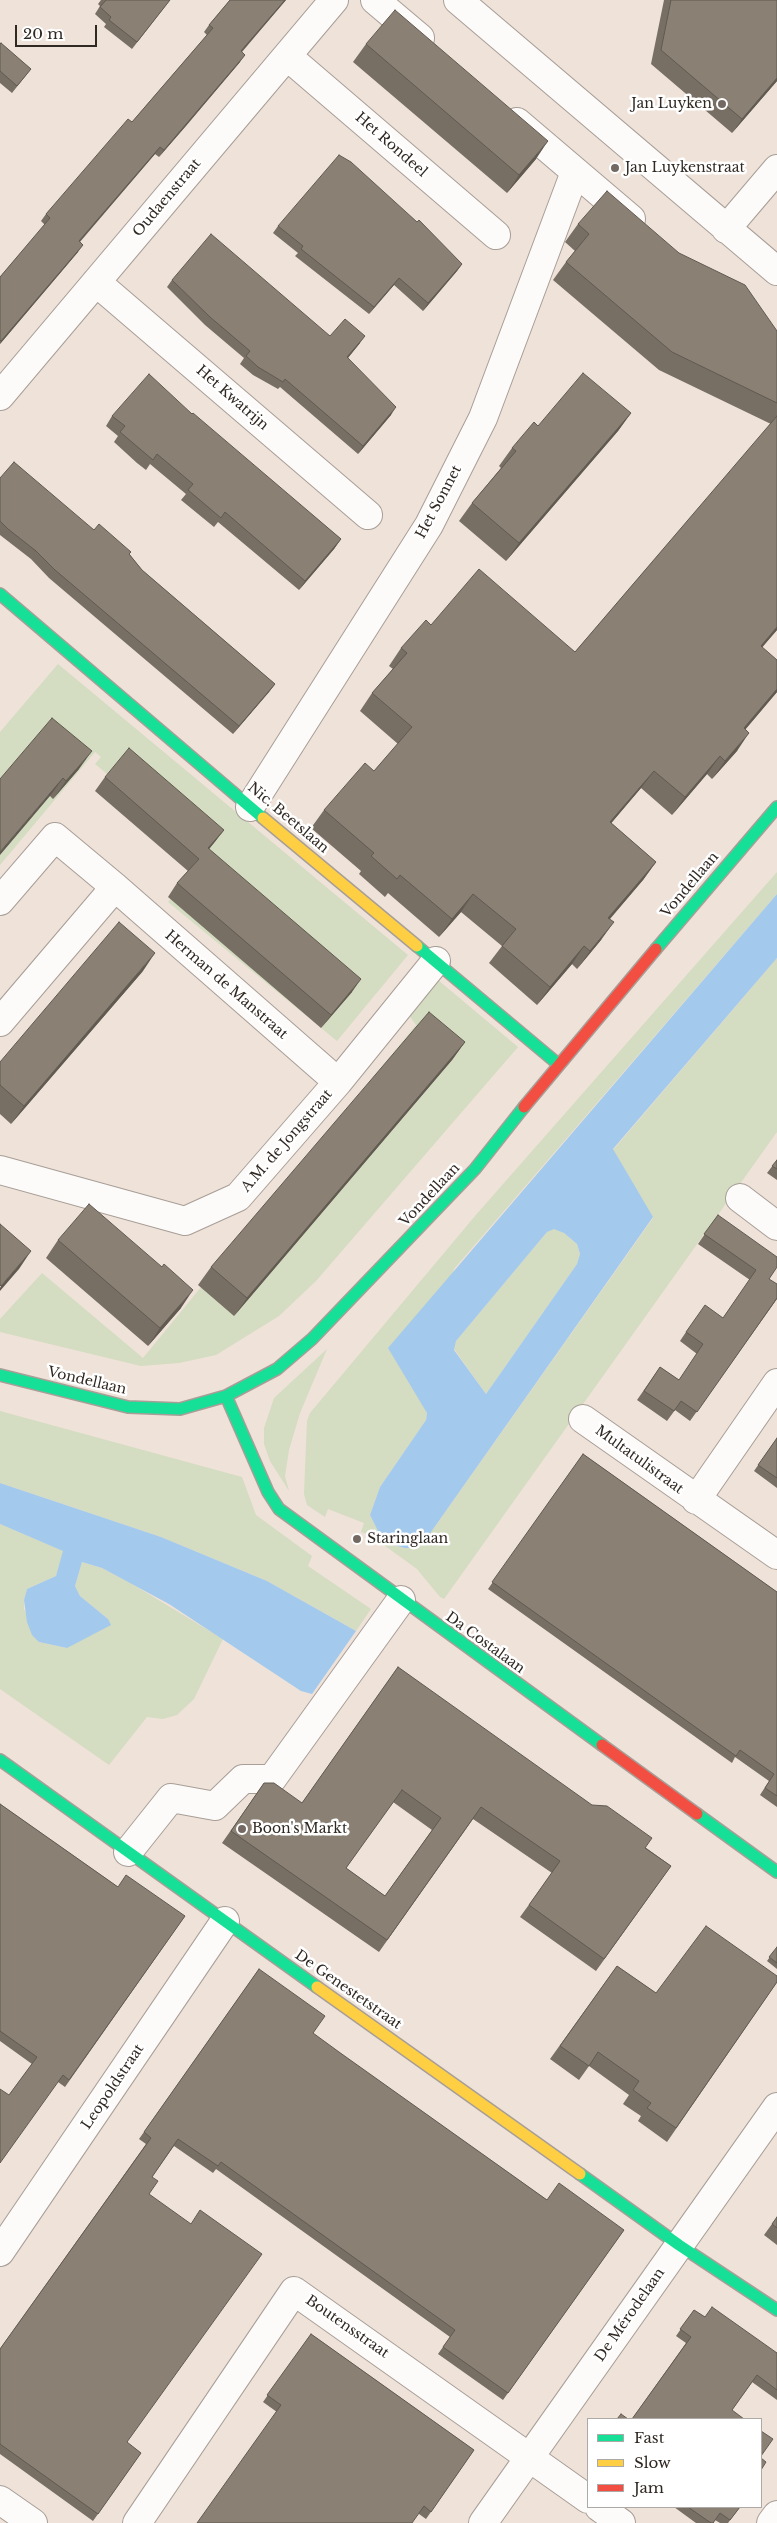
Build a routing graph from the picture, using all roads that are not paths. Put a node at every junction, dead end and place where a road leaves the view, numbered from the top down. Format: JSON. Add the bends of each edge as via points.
{"nodes":[{"id":1,"x":334,"y":0,"type":"edge"},
{"id":2,"x":375,"y":0,"type":"edge"},
{"id":3,"x":458,"y":0,"type":"edge"},
{"id":4,"x":287,"y":56,"type":"junction"},
{"id":5,"x":442,"y":57,"type":"edge"},
{"id":6,"x":501,"y":108,"type":"edge"},
{"id":7,"x":777,"y":169,"type":"edge"},
{"id":8,"x":575,"y":172,"type":"junction"},
{"id":9,"x":726,"y":228,"type":"junction"},
{"id":10,"x":647,"y":232,"type":"edge"},
{"id":11,"x":496,"y":235,"type":"dead end"},
{"id":12,"x":777,"y":271,"type":"edge"},
{"id":13,"x":96,"y":282,"type":"junction"},
{"id":14,"x":0,"y":396,"type":"edge"},
{"id":15,"x":368,"y":515,"type":"dead end"},
{"id":16,"x":0,"y":594,"type":"edge"},
{"id":17,"x":250,"y":807,"type":"junction"},
{"id":18,"x":777,"y":807,"type":"edge"},
{"id":19,"x":115,"y":887,"type":"junction"},
{"id":20,"x":0,"y":901,"type":"edge"},
{"id":21,"x":436,"y":961,"type":"junction"},
{"id":22,"x":0,"y":1022,"type":"edge"},
{"id":23,"x":558,"y":1064,"type":"junction"},
{"id":24,"x":338,"y":1082,"type":"junction"},
{"id":25,"x":0,"y":1170,"type":"edge"},
{"id":26,"x":740,"y":1198,"type":"dead end"},
{"id":27,"x":777,"y":1226,"type":"edge"},
{"id":28,"x":0,"y":1375,"type":"edge"},
{"id":29,"x":777,"y":1383,"type":"edge"},
{"id":30,"x":226,"y":1396,"type":"junction"},
{"id":31,"x":583,"y":1419,"type":"dead end"},
{"id":32,"x":696,"y":1500,"type":"junction"},
{"id":33,"x":777,"y":1555,"type":"edge"},
{"id":34,"x":401,"y":1600,"type":"junction"},
{"id":35,"x":0,"y":1760,"type":"edge"},
{"id":36,"x":128,"y":1852,"type":"junction"},
{"id":37,"x":777,"y":1872,"type":"edge"},
{"id":38,"x":225,"y":1921,"type":"junction"},
{"id":39,"x":777,"y":2107,"type":"edge"},
{"id":40,"x":679,"y":2245,"type":"junction"},
{"id":41,"x":0,"y":2252,"type":"edge"},
{"id":42,"x":777,"y":2310,"type":"edge"},
{"id":43,"x":530,"y":2456,"type":"junction"},
{"id":44,"x":587,"y":2498,"type":"edge"},
{"id":45,"x":0,"y":2500,"type":"edge"},
{"id":46,"x":600,"y":2508,"type":"edge"},
{"id":47,"x":777,"y":2515,"type":"edge"},
{"id":48,"x":33,"y":2523,"type":"edge"},
{"id":49,"x":137,"y":2523,"type":"edge"},
{"id":50,"x":483,"y":2523,"type":"edge"},
{"id":51,"x":621,"y":2523,"type":"edge"},
{"id":52,"x":771,"y":2523,"type":"edge"}],
"edges":[{"from":1,"to":4,"type":"street","name":"Oudaenstraat"},
{"from":2,"to":5,"type":"street"},
{"from":3,"to":9,"type":"street"},
{"from":4,"to":11,"type":"street","name":"Het Rondeel"},
{"from":4,"to":13,"type":"street","name":"Oudaenstraat"},
{"from":6,"to":8,"type":"street"},
{"from":7,"to":9,"type":"street"},
{"from":8,"to":10,"type":"street"},
{"from":8,"to":17,"type":"street","name":"Het Sonnet","via":[[483,418],[433,516]]},
{"from":9,"to":12,"type":"street"},
{"from":13,"to":14,"type":"street","name":"Oudaenstraat"},
{"from":13,"to":15,"type":"street","name":"Het Kwatrijn"},
{"from":16,"to":17,"type":"street","name":"Nic. Beetslaan"},
{"from":17,"to":21,"type":"street","name":"Nic. Beetslaan"},
{"from":18,"to":23,"type":"street","name":"Vondellaan"},
{"from":19,"to":20,"type":"street","name":"Herman de Manstraat","via":[[55,837]]},
{"from":19,"to":22,"type":"street"},
{"from":19,"to":24,"type":"street","name":"Herman de Manstraat"},
{"from":21,"to":23,"type":"street","name":"Nic. Beetslaan"},
{"from":21,"to":24,"type":"street","name":"A.M. de Jongstraat"},
{"from":23,"to":30,"type":"street","name":"Vondellaan","via":[[475,1170],[319,1332],[277,1369]]},
{"from":24,"to":25,"type":"street","name":"A.M. de Jongstraat","via":[[238,1197],[184,1221]]},
{"from":26,"to":27,"type":"street"},
{"from":28,"to":30,"type":"street","name":"Vondellaan","via":[[128,1407],[180,1409]]},
{"from":29,"to":32,"type":"street","name":"Multatulistraat"},
{"from":30,"to":34,"type":"street","name":"Da Costalaan","via":[[268,1492],[280,1509]]},
{"from":31,"to":32,"type":"street","name":"Multatulistraat"},
{"from":32,"to":33,"type":"street","name":"Multatulistraat"},
{"from":34,"to":36,"type":"street","via":[[272,1779],[243,1779],[215,1806],[171,1798]]},
{"from":34,"to":37,"type":"street","name":"Da Costalaan"},
{"from":35,"to":36,"type":"street","name":"De Genestetstraat"},
{"from":36,"to":38,"type":"street","name":"De Genestetstraat"},
{"from":38,"to":40,"type":"street","name":"De Genestetstraat"},
{"from":38,"to":41,"type":"street","name":"Leopoldstraat"},
{"from":39,"to":40,"type":"street","name":"De Mérodelaan"},
{"from":40,"to":42,"type":"street","name":"De Genestetstraat"},
{"from":40,"to":43,"type":"street","name":"De Mérodelaan"},
{"from":43,"to":44,"type":"street"},
{"from":43,"to":49,"type":"street","name":"Boutensstraat","via":[[294,2291]]},
{"from":43,"to":50,"type":"street","name":"De Mérodelaan"},
{"from":45,"to":48,"type":"street"},
{"from":46,"to":51,"type":"street"},
{"from":47,"to":52,"type":"street"}]}
